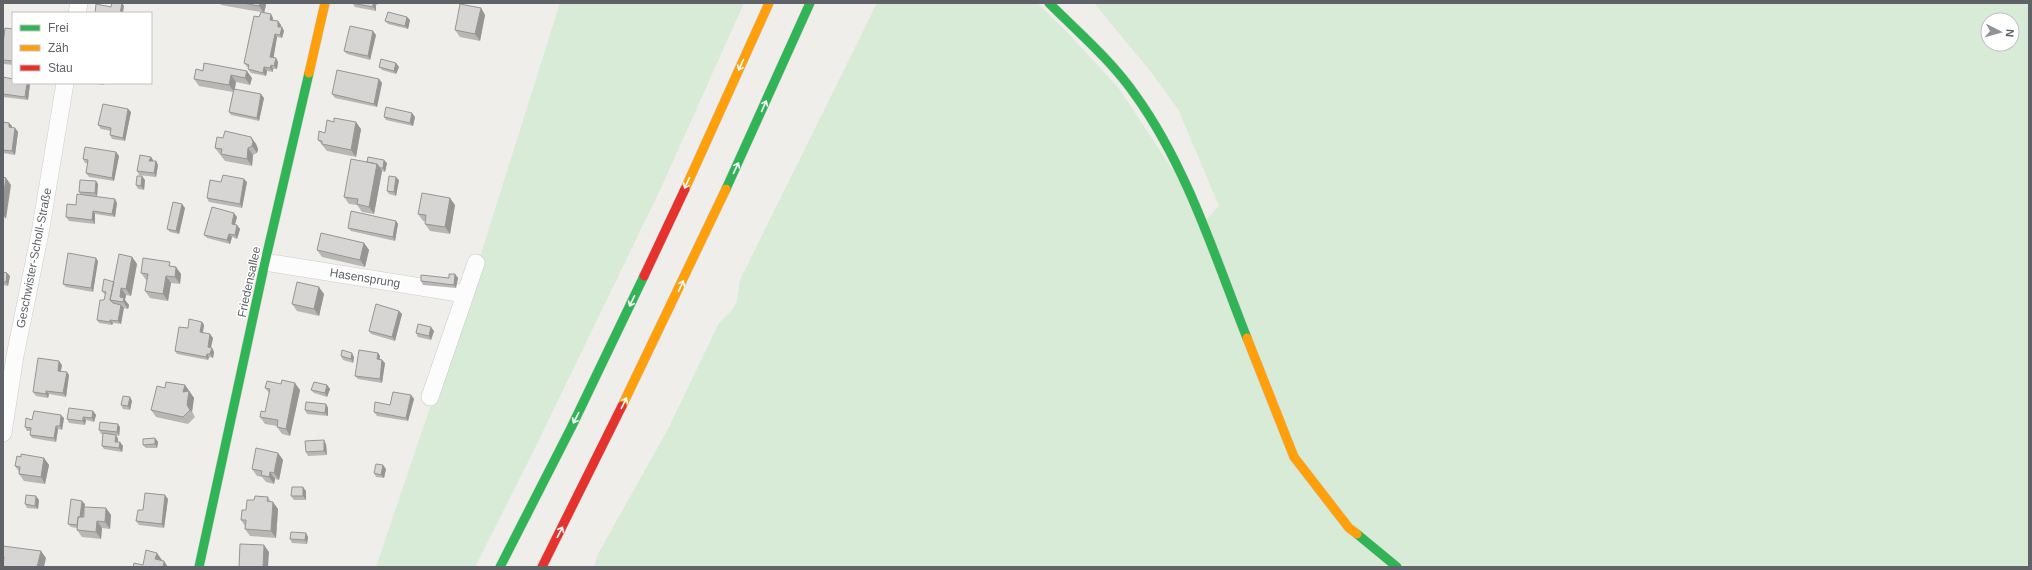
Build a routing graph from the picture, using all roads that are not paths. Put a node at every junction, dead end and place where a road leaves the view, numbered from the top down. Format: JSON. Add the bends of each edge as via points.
{"nodes":[{"id":1,"x":325,"y":3,"type":"edge"},
{"id":2,"x":769,"y":3,"type":"edge"},
{"id":3,"x":810,"y":3,"type":"edge"},
{"id":4,"x":1051,"y":5,"type":"edge"},
{"id":5,"x":65,"y":84,"type":"edge"},
{"id":6,"x":265,"y":262,"type":"junction"},
{"id":7,"x":476,"y":263,"type":"dead end"},
{"id":8,"x":465,"y":294,"type":"junction"},
{"id":9,"x":9,"y":356,"type":"edge"},
{"id":10,"x":430,"y":397,"type":"dead end"},
{"id":11,"x":3,"y":433,"type":"edge"},
{"id":12,"x":199,"y":567,"type":"edge"},
{"id":13,"x":500,"y":567,"type":"edge"},
{"id":14,"x":542,"y":567,"type":"edge"},
{"id":15,"x":1397,"y":567,"type":"edge"}],
"edges":[{"from":1,"to":6,"type":"main road","name":"Friedensallee"},
{"from":2,"to":13,"type":"main road","one_way":true,"via":[[653,259]]},
{"from":14,"to":3,"type":"main road","one_way":true,"via":[[650,351]]},
{"from":4,"to":15,"type":"main road","via":[[1115,69],[1158,129],[1185,183],[1294,457],[1349,528]]},
{"from":5,"to":9,"type":"street","name":"Geschwister-Scholl-Straße","via":[[40,233]]},
{"from":6,"to":8,"type":"street","name":"Hasensprung"},
{"from":6,"to":12,"type":"main road","name":"Friedensallee"},
{"from":7,"to":8,"type":"street"},
{"from":8,"to":10,"type":"street"},
{"from":9,"to":11,"type":"street","name":"Geschwister-Scholl-Straße"}]}
